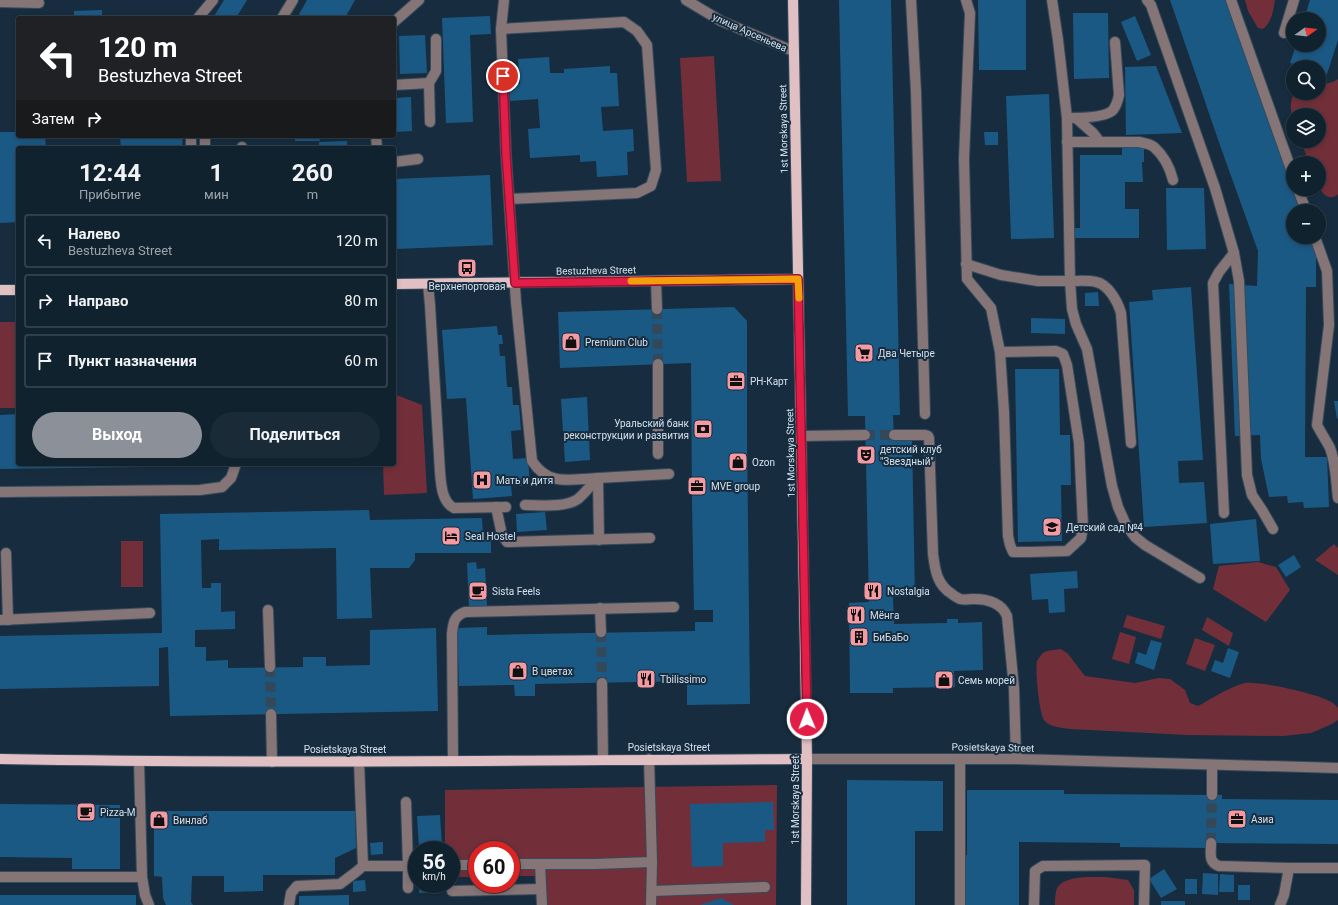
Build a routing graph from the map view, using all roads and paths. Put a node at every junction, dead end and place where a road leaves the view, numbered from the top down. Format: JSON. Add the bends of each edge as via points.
{"nodes":[{"id":1,"x":213,"y":0,"type":"edge"},
{"id":2,"x":294,"y":0,"type":"edge"},
{"id":3,"x":419,"y":0,"type":"edge"},
{"id":4,"x":504,"y":0,"type":"edge"},
{"id":5,"x":686,"y":0,"type":"edge"},
{"id":6,"x":792,"y":0,"type":"edge"},
{"id":7,"x":911,"y":0,"type":"edge"},
{"id":8,"x":966,"y":0,"type":"edge"},
{"id":9,"x":1052,"y":0,"type":"edge"},
{"id":10,"x":1147,"y":0,"type":"edge"},
{"id":11,"x":1232,"y":0,"type":"edge"},
{"id":12,"x":1294,"y":0,"type":"edge"},
{"id":13,"x":0,"y":2,"type":"edge"},
{"id":14,"x":39,"y":3,"type":"dead end"},
{"id":15,"x":200,"y":16,"type":"edge"},
{"id":16,"x":283,"y":16,"type":"edge"},
{"id":17,"x":396,"y":20,"type":"edge"},
{"id":18,"x":501,"y":29,"type":"junction"},
{"id":19,"x":1284,"y":33,"type":"dead end"},
{"id":20,"x":436,"y":38,"type":"dead end"},
{"id":21,"x":1115,"y":42,"type":"dead end"},
{"id":22,"x":793,"y":51,"type":"junction"},
{"id":23,"x":429,"y":84,"type":"junction"},
{"id":24,"x":396,"y":86,"type":"edge"},
{"id":25,"x":1071,"y":118,"type":"junction"},
{"id":26,"x":430,"y":122,"type":"dead end"},
{"id":27,"x":1067,"y":142,"type":"junction"},
{"id":28,"x":1100,"y":142,"type":"junction"},
{"id":29,"x":1286,"y":156,"type":"edge"},
{"id":30,"x":418,"y":159,"type":"dead end"},
{"id":31,"x":396,"y":162,"type":"edge"},
{"id":32,"x":1173,"y":180,"type":"dead end"},
{"id":33,"x":510,"y":198,"type":"junction"},
{"id":34,"x":1317,"y":244,"type":"edge"},
{"id":35,"x":1234,"y":253,"type":"junction"},
{"id":36,"x":966,"y":264,"type":"junction"},
{"id":37,"x":798,"y":279,"type":"junction"},
{"id":38,"x":656,"y":281,"type":"junction"},
{"id":39,"x":1070,"y":281,"type":"junction"},
{"id":40,"x":515,"y":283,"type":"junction"},
{"id":41,"x":396,"y":284,"type":"edge"},
{"id":42,"x":428,"y":284,"type":"junction"},
{"id":43,"x":0,"y":290,"type":"edge"},
{"id":44,"x":16,"y":290,"type":"edge"},
{"id":45,"x":657,"y":309,"type":"tunnel mouth"},
{"id":46,"x":1000,"y":352,"type":"junction"},
{"id":47,"x":658,"y":364,"type":"tunnel mouth"},
{"id":48,"x":924,"y":414,"type":"dead end"},
{"id":49,"x":865,"y":435,"type":"tunnel mouth"},
{"id":50,"x":894,"y":435,"type":"tunnel mouth"},
{"id":51,"x":801,"y":436,"type":"junction"},
{"id":52,"x":1131,"y":443,"type":"dead end"},
{"id":53,"x":658,"y":454,"type":"dead end"},
{"id":54,"x":235,"y":466,"type":"edge"},
{"id":55,"x":669,"y":474,"type":"dead end"},
{"id":56,"x":598,"y":478,"type":"junction"},
{"id":57,"x":0,"y":492,"type":"edge"},
{"id":58,"x":1338,"y":498,"type":"edge"},
{"id":59,"x":525,"y":505,"type":"dead end"},
{"id":60,"x":1224,"y":513,"type":"dead end"},
{"id":61,"x":1273,"y":529,"type":"dead end"},
{"id":62,"x":650,"y":538,"type":"dead end"},
{"id":63,"x":599,"y":540,"type":"junction"},
{"id":64,"x":6,"y":553,"type":"dead end"},
{"id":65,"x":1200,"y":578,"type":"dead end"},
{"id":66,"x":600,"y":608,"type":"junction"},
{"id":67,"x":674,"y":608,"type":"dead end"},
{"id":68,"x":268,"y":610,"type":"dead end"},
{"id":69,"x":150,"y":613,"type":"dead end"},
{"id":70,"x":4,"y":620,"type":"edge"},
{"id":71,"x":601,"y":632,"type":"tunnel mouth"},
{"id":72,"x":270,"y":668,"type":"tunnel mouth"},
{"id":73,"x":602,"y":683,"type":"tunnel mouth"},
{"id":74,"x":271,"y":714,"type":"tunnel mouth"},
{"id":75,"x":0,"y":759,"type":"edge"},
{"id":76,"x":649,"y":759,"type":"junction"},
{"id":77,"x":807,"y":759,"type":"junction"},
{"id":78,"x":960,"y":759,"type":"junction"},
{"id":79,"x":1016,"y":759,"type":"junction"},
{"id":80,"x":603,"y":760,"type":"junction"},
{"id":81,"x":139,"y":761,"type":"junction"},
{"id":82,"x":359,"y":761,"type":"junction"},
{"id":83,"x":453,"y":761,"type":"junction"},
{"id":84,"x":272,"y":762,"type":"junction"},
{"id":85,"x":1212,"y":765,"type":"junction"},
{"id":86,"x":1338,"y":768,"type":"edge"},
{"id":87,"x":1212,"y":795,"type":"tunnel mouth"},
{"id":88,"x":406,"y":802,"type":"dead end"},
{"id":89,"x":410,"y":841,"type":"edge"},
{"id":90,"x":1211,"y":843,"type":"tunnel mouth"},
{"id":91,"x":652,"y":862,"type":"junction"},
{"id":92,"x":520,"y":864,"type":"edge"},
{"id":93,"x":540,"y":864,"type":"junction"},
{"id":94,"x":362,"y":866,"type":"junction"},
{"id":95,"x":408,"y":866,"type":"edge"},
{"id":96,"x":1289,"y":868,"type":"junction"},
{"id":97,"x":1338,"y":868,"type":"edge"},
{"id":98,"x":0,"y":877,"type":"edge"},
{"id":99,"x":142,"y":877,"type":"junction"},
{"id":100,"x":765,"y":887,"type":"dead end"},
{"id":101,"x":542,"y":889,"type":"junction"},
{"id":102,"x":460,"y":891,"type":"edge"},
{"id":103,"x":652,"y":891,"type":"junction"},
{"id":104,"x":149,"y":905,"type":"edge"},
{"id":105,"x":289,"y":905,"type":"edge"},
{"id":106,"x":542,"y":905,"type":"edge"},
{"id":107,"x":651,"y":905,"type":"edge"},
{"id":108,"x":806,"y":905,"type":"edge"},
{"id":109,"x":960,"y":905,"type":"edge"},
{"id":110,"x":1034,"y":905,"type":"edge"},
{"id":111,"x":1144,"y":905,"type":"edge"},
{"id":112,"x":1280,"y":905,"type":"edge"}],
"edges":[{"from":1,"to":15,"type":"street"},
{"from":2,"to":16,"type":"street"},
{"from":3,"to":17,"type":"street"},
{"from":4,"to":18,"type":"street"},
{"from":5,"to":22,"type":"street","name":"улица Арсеньева","via":[[722,21]]},
{"from":6,"to":22,"type":"main road","name":"1st Morskaya Street"},
{"from":7,"to":48,"type":"street","via":[[916,92]]},
{"from":8,"to":36,"type":"street","via":[[970,13],[964,159]]},
{"from":9,"to":25,"type":"street"},
{"from":10,"to":35,"type":"street","via":[[1151,5],[1212,181]]},
{"from":11,"to":29,"type":"street"},
{"from":12,"to":19,"type":"street"},
{"from":13,"to":14,"type":"street"},
{"from":18,"to":33,"type":"street"},
{"from":18,"to":33,"type":"street","via":[[624,22],[637,31],[647,45],[656,170],[651,186],[637,193]]},
{"from":20,"to":23,"type":"street","via":[[436,71]]},
{"from":21,"to":25,"type":"street","via":[[1118,101],[1112,110],[1103,115]]},
{"from":22,"to":37,"type":"main road","name":"1st Morskaya Street"},
{"from":23,"to":24,"type":"street"},
{"from":23,"to":26,"type":"street"},
{"from":25,"to":27,"type":"street"},
{"from":25,"to":28,"type":"street","via":[[1093,133]]},
{"from":27,"to":28,"type":"street"},
{"from":27,"to":39,"type":"street"},
{"from":28,"to":32,"type":"street","via":[[1148,144],[1168,165]]},
{"from":30,"to":31,"type":"street"},
{"from":33,"to":40,"type":"street"},
{"from":34,"to":58,"type":"street","via":[[1327,271],[1329,325],[1318,425],[1333,458]]},
{"from":35,"to":60,"type":"street","via":[[1218,272],[1213,283]]},
{"from":35,"to":61,"type":"street","via":[[1239,281],[1247,475],[1252,495]]},
{"from":36,"to":39,"type":"street","via":[[1001,275],[1038,281]]},
{"from":36,"to":46,"type":"street","via":[[967,279],[991,308]]},
{"from":37,"to":38,"type":"main road","name":"Bestuzheva Street"},
{"from":37,"to":51,"type":"main road","name":"1st Morskaya Street"},
{"from":38,"to":40,"type":"main road","name":"Bestuzheva Street"},
{"from":38,"to":45,"type":"street"},
{"from":39,"to":52,"type":"street","via":[[1097,282],[1108,289],[1119,304]]},
{"from":39,"to":65,"type":"street","via":[[1072,309],[1087,349],[1118,507],[1135,537]]},
{"from":40,"to":42,"type":"main road","name":"Bestuzheva Street"},
{"from":40,"to":56,"type":"street","via":[[532,461],[543,474],[556,480]]},
{"from":41,"to":42,"type":"main road","name":"Bestuzheva Street"},
{"from":42,"to":63,"type":"street","via":[[440,479],[449,504],[454,508],[501,507],[502,535],[507,542]]},
{"from":43,"to":44,"type":"main road"},
{"from":46,"to":46,"type":"street","via":[[1010,545],[1013,552],[1067,551],[1081,538],[1083,527],[1079,443],[1067,365],[1063,354],[1056,351]]},
{"from":47,"to":53,"type":"street"},
{"from":49,"to":51,"type":"street"},
{"from":50,"to":79,"type":"street","via":[[925,435],[929,438],[933,554],[940,583],[948,592],[960,599],[980,599],[996,603],[1004,610],[1014,688]]},
{"from":51,"to":77,"type":"main road","name":"1st Morskaya Street"},
{"from":54,"to":57,"type":"street","via":[[231,478],[222,486],[200,490]]},
{"from":55,"to":56,"type":"street"},
{"from":56,"to":59,"type":"street","via":[[586,492],[568,504]]},
{"from":56,"to":63,"type":"street"},
{"from":62,"to":63,"type":"street"},
{"from":64,"to":70,"type":"street"},
{"from":66,"to":67,"type":"street"},
{"from":66,"to":71,"type":"street"},
{"from":66,"to":83,"type":"street","via":[[459,614],[452,634]]},
{"from":68,"to":72,"type":"street"},
{"from":69,"to":70,"type":"street"},
{"from":73,"to":80,"type":"street"},
{"from":74,"to":84,"type":"street"},
{"from":75,"to":81,"type":"main road","name":"Posietskaya Street"},
{"from":76,"to":77,"type":"main road","name":"Posietskaya Street"},
{"from":76,"to":80,"type":"main road","name":"Posietskaya Street"},
{"from":76,"to":91,"type":"street"},
{"from":77,"to":78,"type":"street","name":"Posietskaya Street"},
{"from":77,"to":108,"type":"main road","name":"1st Morskaya Street"},
{"from":78,"to":79,"type":"street","name":"Posietskaya Street"},
{"from":78,"to":109,"type":"street"},
{"from":79,"to":85,"type":"street","name":"Posietskaya Street"},
{"from":80,"to":83,"type":"main road","name":"Posietskaya Street"},
{"from":81,"to":84,"type":"main road","name":"Posietskaya Street"},
{"from":81,"to":99,"type":"street"},
{"from":82,"to":83,"type":"main road","name":"Posietskaya Street"},
{"from":82,"to":84,"type":"main road","name":"Posietskaya Street"},
{"from":82,"to":94,"type":"street"},
{"from":85,"to":86,"type":"street","name":"Posietskaya Street"},
{"from":85,"to":87,"type":"street"},
{"from":88,"to":89,"type":"street"},
{"from":90,"to":96,"type":"street","via":[[1212,861],[1219,866]]},
{"from":91,"to":93,"type":"street"},
{"from":91,"to":103,"type":"street"},
{"from":92,"to":93,"type":"street"},
{"from":93,"to":101,"type":"street"},
{"from":94,"to":95,"type":"street"},
{"from":94,"to":105,"type":"street","via":[[340,884],[297,886],[291,893]]},
{"from":96,"to":97,"type":"street"},
{"from":96,"to":112,"type":"street"},
{"from":98,"to":99,"type":"street"},
{"from":99,"to":104,"type":"street"},
{"from":100,"to":103,"type":"street"},
{"from":101,"to":102,"type":"street"},
{"from":101,"to":106,"type":"street"},
{"from":103,"to":107,"type":"street"},
{"from":110,"to":111,"type":"street","via":[[1035,871],[1043,866],[1145,865]]}]}
